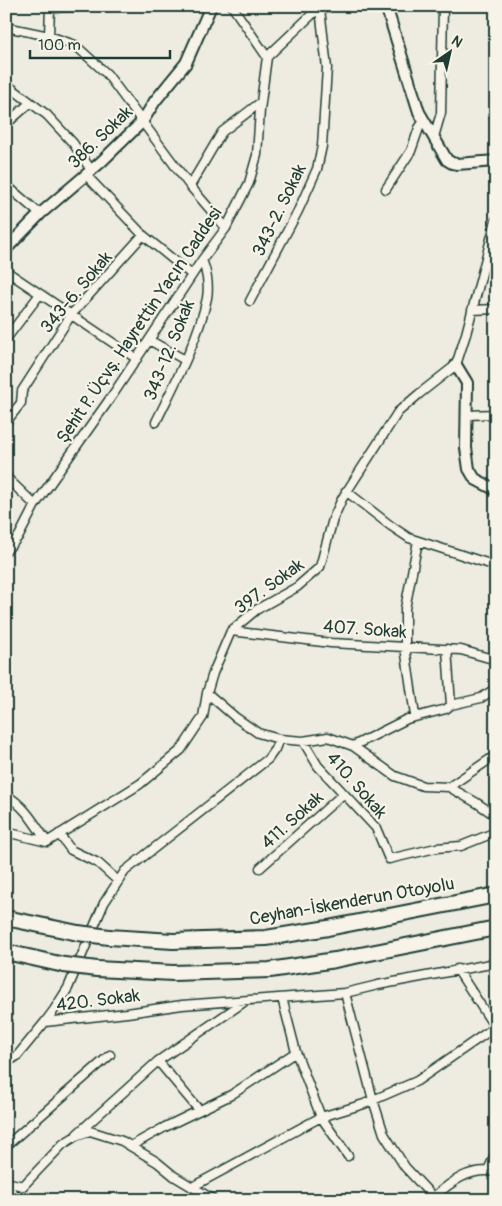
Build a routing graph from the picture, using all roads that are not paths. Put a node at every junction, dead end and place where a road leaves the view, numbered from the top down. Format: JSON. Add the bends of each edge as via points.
{"nodes":[{"id":1,"x":100,"y":6,"type":"edge"},
{"id":2,"x":210,"y":6,"type":"edge"},
{"id":3,"x":232,"y":6,"type":"edge"},
{"id":4,"x":386,"y":6,"type":"edge"},
{"id":5,"x":443,"y":6,"type":"edge"},
{"id":6,"x":50,"y":7,"type":"edge"},
{"id":7,"x":321,"y":7,"type":"edge"},
{"id":8,"x":6,"y":27,"type":"edge"},
{"id":9,"x":49,"y":36,"type":"junction"},
{"id":10,"x":267,"y":57,"type":"junction"},
{"id":11,"x":6,"y":84,"type":"edge"},
{"id":12,"x":30,"y":102,"type":"junction"},
{"id":13,"x":261,"y":102,"type":"junction"},
{"id":14,"x":424,"y":121,"type":"junction"},
{"id":15,"x":142,"y":122,"type":"junction"},
{"id":16,"x":6,"y":124,"type":"edge"},
{"id":17,"x":434,"y":137,"type":"junction"},
{"id":18,"x":496,"y":161,"type":"edge"},
{"id":19,"x":89,"y":172,"type":"junction"},
{"id":20,"x":6,"y":185,"type":"edge"},
{"id":21,"x":190,"y":186,"type":"junction"},
{"id":22,"x":386,"y":190,"type":"dead end"},
{"id":23,"x":40,"y":214,"type":"junction"},
{"id":24,"x":496,"y":220,"type":"edge"},
{"id":25,"x":226,"y":228,"type":"junction"},
{"id":26,"x":144,"y":235,"type":"junction"},
{"id":27,"x":6,"y":249,"type":"edge"},
{"id":28,"x":488,"y":251,"type":"junction"},
{"id":29,"x":496,"y":258,"type":"edge"},
{"id":30,"x":202,"y":260,"type":"junction"},
{"id":31,"x":6,"y":271,"type":"edge"},
{"id":32,"x":192,"y":275,"type":"junction"},
{"id":33,"x":40,"y":294,"type":"junction"},
{"id":34,"x":250,"y":301,"type":"dead end"},
{"id":35,"x":496,"y":309,"type":"edge"},
{"id":36,"x":472,"y":310,"type":"junction"},
{"id":37,"x":72,"y":315,"type":"junction"},
{"id":38,"x":6,"y":339,"type":"edge"},
{"id":39,"x":149,"y":340,"type":"junction"},
{"id":40,"x":137,"y":359,"type":"junction"},
{"id":41,"x":185,"y":360,"type":"junction"},
{"id":42,"x":456,"y":365,"type":"junction"},
{"id":43,"x":496,"y":414,"type":"edge"},
{"id":44,"x":467,"y":415,"type":"junction"},
{"id":45,"x":6,"y":422,"type":"edge"},
{"id":46,"x":156,"y":422,"type":"dead end"},
{"id":47,"x":6,"y":477,"type":"edge"},
{"id":48,"x":496,"y":490,"type":"edge"},
{"id":49,"x":346,"y":491,"type":"junction"},
{"id":50,"x":35,"y":505,"type":"junction"},
{"id":51,"x":418,"y":541,"type":"junction"},
{"id":52,"x":6,"y":551,"type":"edge"},
{"id":53,"x":496,"y":566,"type":"edge"},
{"id":54,"x":231,"y":632,"type":"junction"},
{"id":55,"x":405,"y":647,"type":"junction"},
{"id":56,"x":447,"y":649,"type":"junction"},
{"id":57,"x":496,"y":660,"type":"edge"},
{"id":58,"x":496,"y":688,"type":"edge"},
{"id":59,"x":207,"y":693,"type":"junction"},
{"id":60,"x":451,"y":705,"type":"junction"},
{"id":61,"x":415,"y":716,"type":"junction"},
{"id":62,"x":279,"y":739,"type":"junction"},
{"id":63,"x":303,"y":741,"type":"junction"},
{"id":64,"x":354,"y":746,"type":"junction"},
{"id":65,"x":496,"y":755,"type":"edge"},
{"id":66,"x":449,"y":787,"type":"junction"},
{"id":67,"x":343,"y":794,"type":"junction"},
{"id":68,"x":6,"y":795,"type":"edge"},
{"id":69,"x":496,"y":816,"type":"edge"},
{"id":70,"x":6,"y":832,"type":"edge"},
{"id":71,"x":496,"y":832,"type":"edge"},
{"id":72,"x":59,"y":834,"type":"junction"},
{"id":73,"x":47,"y":842,"type":"junction"},
{"id":74,"x":260,"y":868,"type":"dead end"},
{"id":75,"x":118,"y":881,"type":"junction"},
{"id":76,"x":496,"y":894,"type":"edge"},
{"id":77,"x":6,"y":918,"type":"edge"},
{"id":78,"x":496,"y":928,"type":"edge"},
{"id":79,"x":6,"y":952,"type":"edge"},
{"id":80,"x":496,"y":963,"type":"edge"},
{"id":81,"x":458,"y":969,"type":"junction"},
{"id":82,"x":344,"y":994,"type":"junction"},
{"id":83,"x":282,"y":998,"type":"junction"},
{"id":84,"x":245,"y":1000,"type":"junction"},
{"id":85,"x":45,"y":1022,"type":"junction"},
{"id":86,"x":495,"y":1028,"type":"edge"},
{"id":87,"x":296,"y":1052,"type":"junction"},
{"id":88,"x":110,"y":1055,"type":"dead end"},
{"id":89,"x":158,"y":1061,"type":"junction"},
{"id":90,"x":6,"y":1063,"type":"edge"},
{"id":91,"x":373,"y":1100,"type":"junction"},
{"id":92,"x":199,"y":1110,"type":"junction"},
{"id":93,"x":321,"y":1117,"type":"junction"},
{"id":94,"x":76,"y":1136,"type":"junction"},
{"id":95,"x":6,"y":1146,"type":"edge"},
{"id":96,"x":131,"y":1146,"type":"junction"},
{"id":97,"x":496,"y":1153,"type":"edge"},
{"id":98,"x":348,"y":1156,"type":"dead end"},
{"id":99,"x":492,"y":1171,"type":"edge"},
{"id":100,"x":6,"y":1184,"type":"edge"},
{"id":101,"x":192,"y":1187,"type":"junction"},
{"id":102,"x":432,"y":1198,"type":"edge"},
{"id":103,"x":19,"y":1200,"type":"edge"},
{"id":104,"x":214,"y":1200,"type":"edge"}],
"edges":[{"from":1,"to":6,"type":"street"},
{"from":2,"to":15,"type":"street","name":"386. Sokak","via":[[186,63],[155,100]]},
{"from":3,"to":10,"type":"street"},
{"from":4,"to":14,"type":"street"},
{"from":5,"to":17,"type":"street","via":[[441,113]]},
{"from":6,"to":9,"type":"street"},
{"from":7,"to":10,"type":"street"},
{"from":7,"to":34,"type":"street","name":"343-2. Sokak","via":[[327,68],[322,146],[317,170]]},
{"from":8,"to":9,"type":"street"},
{"from":9,"to":15,"type":"street","via":[[76,45],[107,74]]},
{"from":10,"to":13,"type":"street","name":"Şehit P. Üçvş. Hayrettin Yaçın Caddesi"},
{"from":11,"to":12,"type":"street"},
{"from":12,"to":16,"type":"street"},
{"from":12,"to":19,"type":"street","via":[[66,136]]},
{"from":13,"to":21,"type":"street","via":[[222,132]]},
{"from":13,"to":25,"type":"street","name":"Şehit P. Üçvş. Hayrettin Yaçın Caddesi","via":[[257,155],[248,183]]},
{"from":14,"to":17,"type":"street"},
{"from":14,"to":22,"type":"street","via":[[411,151]]},
{"from":15,"to":19,"type":"street","name":"386. Sokak"},
{"from":15,"to":21,"type":"street"},
{"from":17,"to":18,"type":"street","via":[[452,163]]},
{"from":19,"to":23,"type":"street","name":"386. Sokak"},
{"from":19,"to":26,"type":"street"},
{"from":20,"to":23,"type":"street"},
{"from":21,"to":25,"type":"street"},
{"from":23,"to":27,"type":"street","name":"386. Sokak"},
{"from":24,"to":28,"type":"street"},
{"from":25,"to":30,"type":"street","name":"Şehit P. Üçvş. Hayrettin Yaçın Caddesi"},
{"from":26,"to":32,"type":"street"},
{"from":26,"to":37,"type":"street","name":"343-6. Sokak"},
{"from":28,"to":29,"type":"street"},
{"from":28,"to":36,"type":"street"},
{"from":30,"to":32,"type":"street","name":"Şehit P. Üçvş. Hayrettin Yaçın Caddesi"},
{"from":30,"to":41,"type":"street","name":"343-12. Sokak","via":[[206,270],[207,297]]},
{"from":31,"to":33,"type":"street"},
{"from":32,"to":39,"type":"street","name":"Şehit P. Üçvş. Hayrettin Yaçın Caddesi"},
{"from":33,"to":37,"type":"street"},
{"from":33,"to":38,"type":"street"},
{"from":35,"to":36,"type":"street"},
{"from":36,"to":42,"type":"street"},
{"from":37,"to":40,"type":"street"},
{"from":37,"to":45,"type":"street","name":"343-6. Sokak","via":[[22,391],[21,403]]},
{"from":39,"to":40,"type":"street","name":"Şehit P. Üçvş. Hayrettin Yaçın Caddesi"},
{"from":39,"to":41,"type":"street"},
{"from":40,"to":50,"type":"street","name":"Şehit P. Üçvş. Hayrettin Yaçın Caddesi"},
{"from":41,"to":46,"type":"street","name":"343-12. Sokak"},
{"from":42,"to":44,"type":"street","via":[[468,383]]},
{"from":42,"to":49,"type":"street","name":"397. Sokak","via":[[398,412]]},
{"from":43,"to":44,"type":"street"},
{"from":44,"to":48,"type":"street","via":[[469,468],[474,479]]},
{"from":47,"to":50,"type":"street"},
{"from":49,"to":51,"type":"street","via":[[391,526]]},
{"from":49,"to":54,"type":"street","name":"397. Sokak","via":[[333,519],[320,568],[297,587],[256,610]]},
{"from":50,"to":52,"type":"street","name":"Şehit P. Üçvş. Hayrettin Yaçın Caddesi"},
{"from":51,"to":53,"type":"street"},
{"from":51,"to":55,"type":"street","via":[[405,609]]},
{"from":54,"to":55,"type":"street","name":"407. Sokak"},
{"from":54,"to":59,"type":"street","name":"397. Sokak"},
{"from":55,"to":56,"type":"street","name":"407. Sokak"},
{"from":55,"to":61,"type":"street"},
{"from":56,"to":57,"type":"street","name":"407. Sokak"},
{"from":56,"to":60,"type":"street"},
{"from":58,"to":60,"type":"street","via":[[481,698]]},
{"from":59,"to":62,"type":"street","via":[[258,733]]},
{"from":59,"to":72,"type":"street","name":"397. Sokak","via":[[203,717],[182,750],[140,784]]},
{"from":60,"to":61,"type":"street"},
{"from":61,"to":64,"type":"street"},
{"from":62,"to":63,"type":"street"},
{"from":62,"to":75,"type":"street","name":"420. Sokak","via":[[268,758],[147,852]]},
{"from":63,"to":64,"type":"street","via":[[328,737]]},
{"from":63,"to":67,"type":"street","name":"410. Sokak","via":[[318,766]]},
{"from":64,"to":66,"type":"street","via":[[395,776],[423,786]]},
{"from":65,"to":66,"type":"street"},
{"from":66,"to":69,"type":"street"},
{"from":67,"to":71,"type":"street","name":"410. Sokak","via":[[376,828],[389,859],[461,846]]},
{"from":67,"to":74,"type":"street","name":"411. Sokak"},
{"from":68,"to":73,"type":"street","via":[[18,802]]},
{"from":70,"to":73,"type":"street"},
{"from":72,"to":73,"type":"street","name":"397. Sokak"},
{"from":72,"to":75,"type":"street","via":[[72,850],[98,863]]},
{"from":75,"to":85,"type":"street","name":"420. Sokak","via":[[104,902],[68,988]]},
{"from":76,"to":77,"type":"highway","name":"Ceyhan-İskenderun Otoyolu","bridge":true,"via":[[266,938],[173,941],[109,938]]},
{"from":78,"to":79,"type":"highway","bridge":true,"via":[[270,970],[173,973],[97,969]]},
{"from":80,"to":81,"type":"street","name":"420. Sokak"},
{"from":81,"to":82,"type":"street","name":"420. Sokak"},
{"from":81,"to":86,"type":"street"},
{"from":82,"to":83,"type":"street","name":"420. Sokak"},
{"from":82,"to":91,"type":"street"},
{"from":83,"to":84,"type":"street","name":"420. Sokak"},
{"from":83,"to":87,"type":"street"},
{"from":84,"to":85,"type":"street","name":"420. Sokak"},
{"from":84,"to":89,"type":"street"},
{"from":85,"to":90,"type":"street","via":[[18,1056]]},
{"from":86,"to":91,"type":"street","via":[[417,1081]]},
{"from":87,"to":92,"type":"street","via":[[231,1095]]},
{"from":87,"to":93,"type":"street"},
{"from":88,"to":95,"type":"street"},
{"from":89,"to":92,"type":"street"},
{"from":89,"to":94,"type":"street"},
{"from":91,"to":93,"type":"street"},
{"from":91,"to":102,"type":"street","via":[[384,1134]]},
{"from":92,"to":96,"type":"street"},
{"from":93,"to":98,"type":"street"},
{"from":93,"to":101,"type":"street"},
{"from":94,"to":96,"type":"street","via":[[90,1132],[122,1140]]},
{"from":94,"to":100,"type":"street","via":[[63,1144],[23,1186]]},
{"from":96,"to":101,"type":"street"},
{"from":97,"to":99,"type":"street"},
{"from":99,"to":102,"type":"street","via":[[469,1172]]},
{"from":100,"to":103,"type":"street"},
{"from":101,"to":104,"type":"street"}]}
